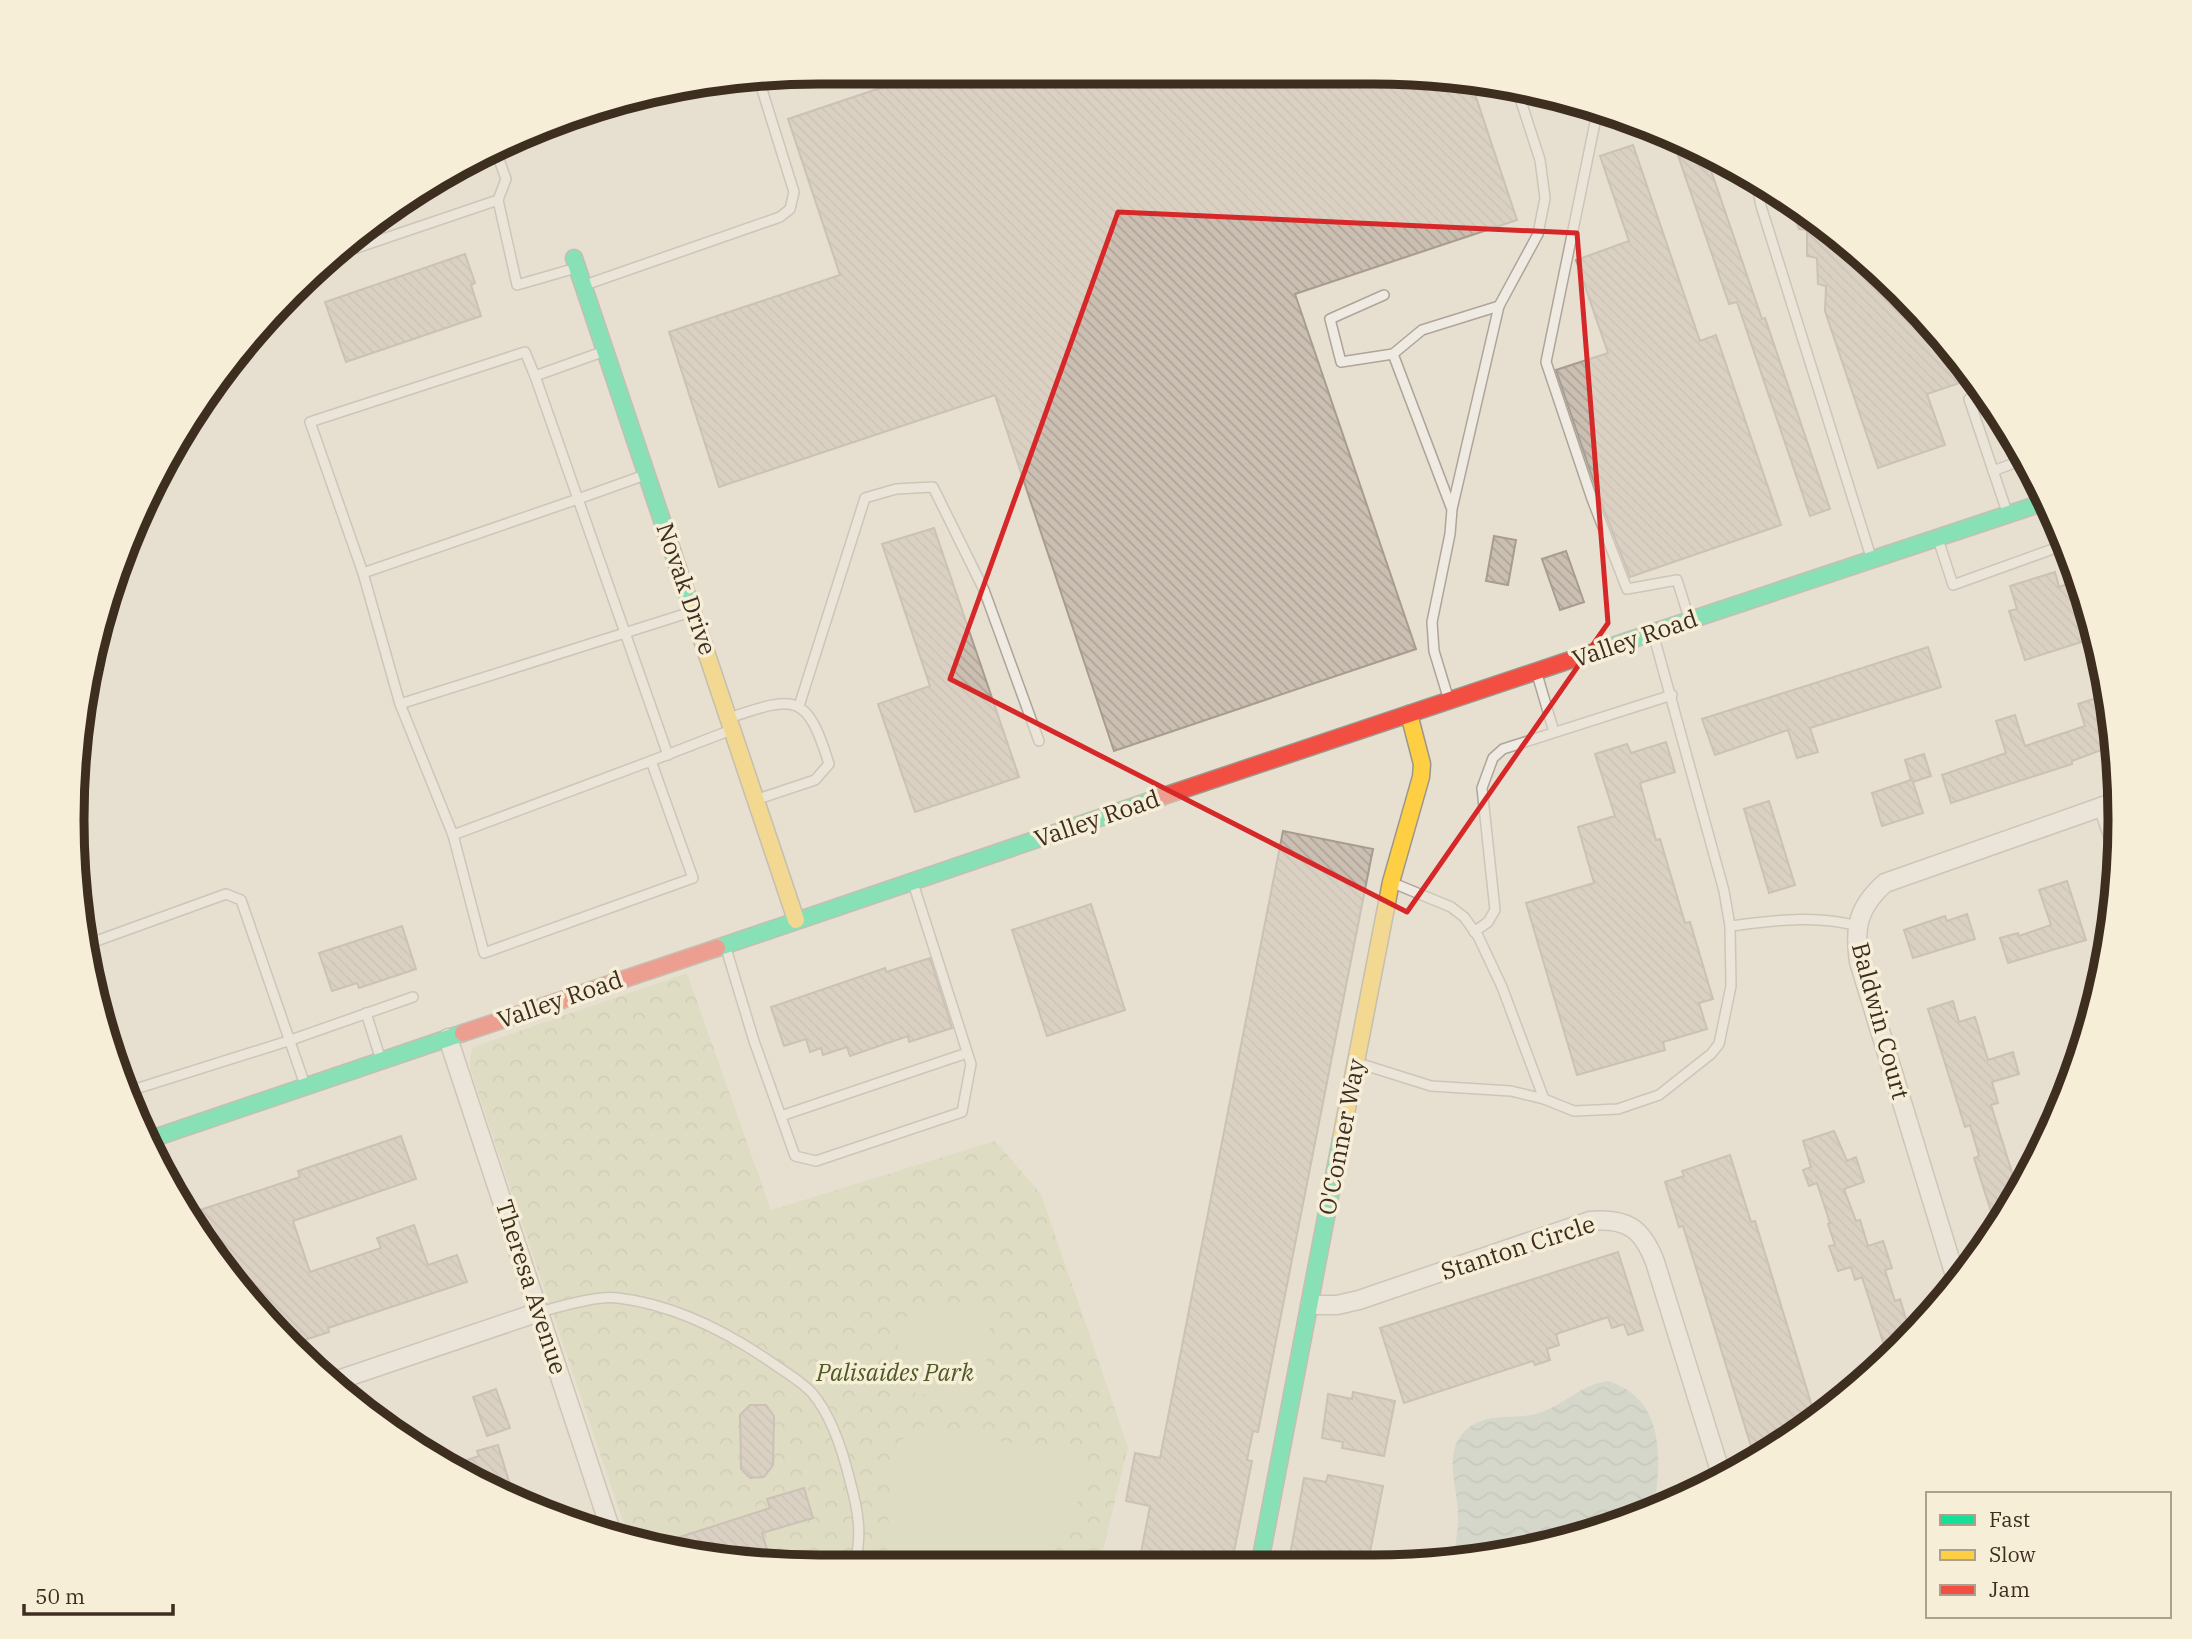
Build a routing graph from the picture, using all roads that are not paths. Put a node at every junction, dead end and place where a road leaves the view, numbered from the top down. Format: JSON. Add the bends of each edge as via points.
{"nodes":[{"id":1,"x":761,"y":87,"type":"edge"},
{"id":2,"x":1520,"y":99,"type":"edge"},
{"id":3,"x":1596,"y":119,"type":"edge"},
{"id":4,"x":498,"y":158,"type":"edge"},
{"id":5,"x":1759,"y":194,"type":"edge"},
{"id":6,"x":498,"y":200,"type":"junction"},
{"id":7,"x":359,"y":247,"type":"edge"},
{"id":8,"x":576,"y":263,"type":"joint"},
{"id":9,"x":583,"y":285,"type":"junction"},
{"id":10,"x":1384,"y":295,"type":"dead end"},
{"id":11,"x":1499,"y":306,"type":"junction"},
{"id":12,"x":605,"y":351,"type":"junction"},
{"id":13,"x":1393,"y":354,"type":"junction"},
{"id":14,"x":535,"y":376,"type":"junction"},
{"id":15,"x":1974,"y":397,"type":"edge"},
{"id":16,"x":2015,"y":463,"type":"edge"},
{"id":17,"x":1993,"y":471,"type":"junction"},
{"id":18,"x":647,"y":475,"type":"junction"},
{"id":19,"x":578,"y":499,"type":"junction"},
{"id":20,"x":2037,"y":505,"type":"edge"},
{"id":21,"x":1452,"y":509,"type":"junction"},
{"id":22,"x":2008,"y":514,"type":"junction"},
{"id":23,"x":1937,"y":537,"type":"junction"},
{"id":24,"x":2056,"y":548,"type":"edge"},
{"id":25,"x":1871,"y":559,"type":"junction"},
{"id":26,"x":363,"y":573,"type":"junction"},
{"id":27,"x":693,"y":611,"type":"junction"},
{"id":28,"x":1690,"y":620,"type":"junction"},
{"id":29,"x":1653,"y":632,"type":"junction"},
{"id":30,"x":625,"y":634,"type":"junction"},
{"id":31,"x":1536,"y":672,"type":"junction"},
{"id":32,"x":1672,"y":695,"type":"junction"},
{"id":33,"x":1449,"y":700,"type":"junction"},
{"id":34,"x":400,"y":704,"type":"junction"},
{"id":35,"x":799,"y":706,"type":"junction"},
{"id":36,"x":1409,"y":714,"type":"junction"},
{"id":37,"x":731,"y":724,"type":"junction"},
{"id":38,"x":1555,"y":733,"type":"junction"},
{"id":39,"x":1039,"y":741,"type":"dead end"},
{"id":40,"x":668,"y":755,"type":"junction"},
{"id":41,"x":651,"y":761,"type":"junction"},
{"id":42,"x":756,"y":799,"type":"junction"},
{"id":43,"x":2107,"y":805,"type":"edge"},
{"id":44,"x":453,"y":835,"type":"junction"},
{"id":45,"x":912,"y":881,"type":"junction"},
{"id":46,"x":1391,"y":882,"type":"junction"},
{"id":47,"x":796,"y":920,"type":"junction"},
{"id":48,"x":1730,"y":926,"type":"junction"},
{"id":49,"x":1857,"y":926,"type":"junction"},
{"id":50,"x":1474,"y":932,"type":"junction"},
{"id":51,"x":94,"y":942,"type":"edge"},
{"id":52,"x":725,"y":944,"type":"junction"},
{"id":53,"x":413,"y":997,"type":"dead end"},
{"id":54,"x":366,"y":1013,"type":"junction"},
{"id":55,"x":448,"y":1038,"type":"junction"},
{"id":56,"x":288,"y":1041,"type":"junction"},
{"id":57,"x":967,"y":1053,"type":"junction"},
{"id":58,"x":381,"y":1060,"type":"junction"},
{"id":59,"x":1357,"y":1062,"type":"junction"},
{"id":60,"x":305,"y":1086,"type":"junction"},
{"id":61,"x":135,"y":1089,"type":"edge"},
{"id":62,"x":1544,"y":1098,"type":"junction"},
{"id":63,"x":781,"y":1116,"type":"junction"},
{"id":64,"x":156,"y":1137,"type":"edge"},
{"id":65,"x":1953,"y":1270,"type":"edge"},
{"id":66,"x":1310,"y":1306,"type":"junction"},
{"id":67,"x":539,"y":1312,"type":"junction"},
{"id":68,"x":343,"y":1378,"type":"edge"},
{"id":69,"x":1719,"y":1467,"type":"edge"},
{"id":70,"x":609,"y":1524,"type":"edge"},
{"id":71,"x":857,"y":1555,"type":"edge"},
{"id":72,"x":1261,"y":1555,"type":"edge"}],
"edges":[{"from":1,"to":9,"type":"lane","via":[[794,192],[790,209],[780,217]]},
{"from":2,"to":11,"type":"lane","via":[[1540,160],[1545,198],[1538,234]]},
{"from":3,"to":28,"type":"lane","via":[[1546,362],[1627,589],[1677,580]]},
{"from":4,"to":6,"type":"lane","via":[[506,179]]},
{"from":5,"to":25,"type":"lane"},
{"from":6,"to":7,"type":"lane"},
{"from":6,"to":8,"type":"lane","via":[[517,285]]},
{"from":8,"to":9,"type":"main road","name":"Novak Drive"},
{"from":9,"to":12,"type":"main road","name":"Novak Drive"},
{"from":10,"to":13,"type":"lane","via":[[1330,319],[1341,362]]},
{"from":11,"to":13,"type":"lane","via":[[1422,330]]},
{"from":11,"to":21,"type":"lane"},
{"from":12,"to":14,"type":"lane"},
{"from":12,"to":18,"type":"main road","name":"Novak Drive"},
{"from":13,"to":21,"type":"lane"},
{"from":14,"to":19,"type":"lane"},
{"from":14,"to":26,"type":"lane","via":[[525,352],[310,422]]},
{"from":15,"to":17,"type":"lane","via":[[1969,399]]},
{"from":16,"to":17,"type":"lane"},
{"from":17,"to":22,"type":"lane"},
{"from":18,"to":19,"type":"lane"},
{"from":18,"to":27,"type":"main road","name":"Novak Drive"},
{"from":19,"to":26,"type":"lane"},
{"from":19,"to":30,"type":"lane"},
{"from":20,"to":22,"type":"main road","name":"Valley Road"},
{"from":21,"to":33,"type":"lane","via":[[1432,622],[1434,651]]},
{"from":22,"to":23,"type":"main road","name":"Valley Road"},
{"from":23,"to":24,"type":"lane","via":[[1953,585]]},
{"from":23,"to":25,"type":"main road","name":"Valley Road"},
{"from":25,"to":28,"type":"main road","name":"Valley Road"},
{"from":26,"to":34,"type":"lane"},
{"from":27,"to":30,"type":"lane"},
{"from":27,"to":37,"type":"main road","name":"Novak Drive"},
{"from":28,"to":29,"type":"main road","name":"Valley Road"},
{"from":29,"to":31,"type":"main road","name":"Valley Road"},
{"from":29,"to":32,"type":"lane"},
{"from":30,"to":34,"type":"lane"},
{"from":30,"to":40,"type":"lane"},
{"from":31,"to":33,"type":"main road","name":"Valley Road"},
{"from":31,"to":38,"type":"lane"},
{"from":32,"to":38,"type":"lane"},
{"from":32,"to":48,"type":"lane"},
{"from":33,"to":36,"type":"main road","name":"Valley Road"},
{"from":34,"to":44,"type":"lane"},
{"from":35,"to":37,"type":"lane","via":[[765,706]]},
{"from":35,"to":39,"type":"lane","via":[[865,498],[895,489],[933,487],[984,590]]},
{"from":35,"to":42,"type":"lane","via":[[812,718],[829,764],[815,780]]},
{"from":36,"to":45,"type":"main road","name":"Valley Road"},
{"from":36,"to":46,"type":"main road","name":"O'Conner Way","via":[[1421,777]]},
{"from":37,"to":40,"type":"lane"},
{"from":37,"to":42,"type":"main road","name":"Novak Drive"},
{"from":38,"to":50,"type":"lane","via":[[1503,749],[1493,758],[1482,788],[1495,909],[1488,922]]},
{"from":40,"to":41,"type":"lane"},
{"from":41,"to":44,"type":"lane"},
{"from":41,"to":44,"type":"lane","via":[[693,878],[484,953]]},
{"from":42,"to":47,"type":"main road","name":"Novak Drive"},
{"from":43,"to":49,"type":"street","name":"Baldwin Court","via":[[1885,883],[1867,903]]},
{"from":45,"to":47,"type":"main road","name":"Valley Road"},
{"from":45,"to":57,"type":"lane"},
{"from":46,"to":50,"type":"lane","via":[[1451,907]]},
{"from":46,"to":59,"type":"main road","name":"O'Conner Way"},
{"from":47,"to":52,"type":"main road","name":"Valley Road"},
{"from":48,"to":49,"type":"lane","via":[[1839,920]]},
{"from":48,"to":62,"type":"lane","via":[[1731,986],[1719,1044],[1711,1054],[1659,1095],[1618,1109],[1574,1111]]},
{"from":49,"to":65,"type":"street","name":"Baldwin Court","via":[[1862,973]]},
{"from":50,"to":62,"type":"lane","via":[[1502,987]]},
{"from":51,"to":56,"type":"lane","via":[[226,894],[241,900]]},
{"from":52,"to":55,"type":"main road","name":"Valley Road"},
{"from":52,"to":63,"type":"lane"},
{"from":53,"to":54,"type":"lane"},
{"from":54,"to":56,"type":"lane"},
{"from":54,"to":58,"type":"lane"},
{"from":55,"to":58,"type":"main road","name":"Valley Road"},
{"from":55,"to":67,"type":"street","name":"Theresa Avenue"},
{"from":56,"to":60,"type":"lane"},
{"from":56,"to":61,"type":"lane"},
{"from":57,"to":63,"type":"lane"},
{"from":57,"to":63,"type":"lane","via":[[971,1064],[962,1112],[816,1161],[795,1156]]},
{"from":58,"to":60,"type":"main road","name":"Valley Road"},
{"from":59,"to":62,"type":"lane","via":[[1431,1086]]},
{"from":59,"to":66,"type":"main road","name":"O'Conner Way"},
{"from":60,"to":64,"type":"main road","name":"Valley Road"},
{"from":66,"to":69,"type":"street","name":"Stanton Circle","via":[[1359,1300],[1590,1221],[1610,1219],[1625,1224],[1646,1239],[1656,1262]]},
{"from":66,"to":72,"type":"main road","name":"O'Conner Way"},
{"from":67,"to":68,"type":"street"},
{"from":67,"to":70,"type":"street","name":"Theresa Avenue"},
{"from":67,"to":71,"type":"lane","via":[[615,1297],[676,1310],[724,1333],[811,1392],[824,1410],[845,1461],[859,1516]]}]}
